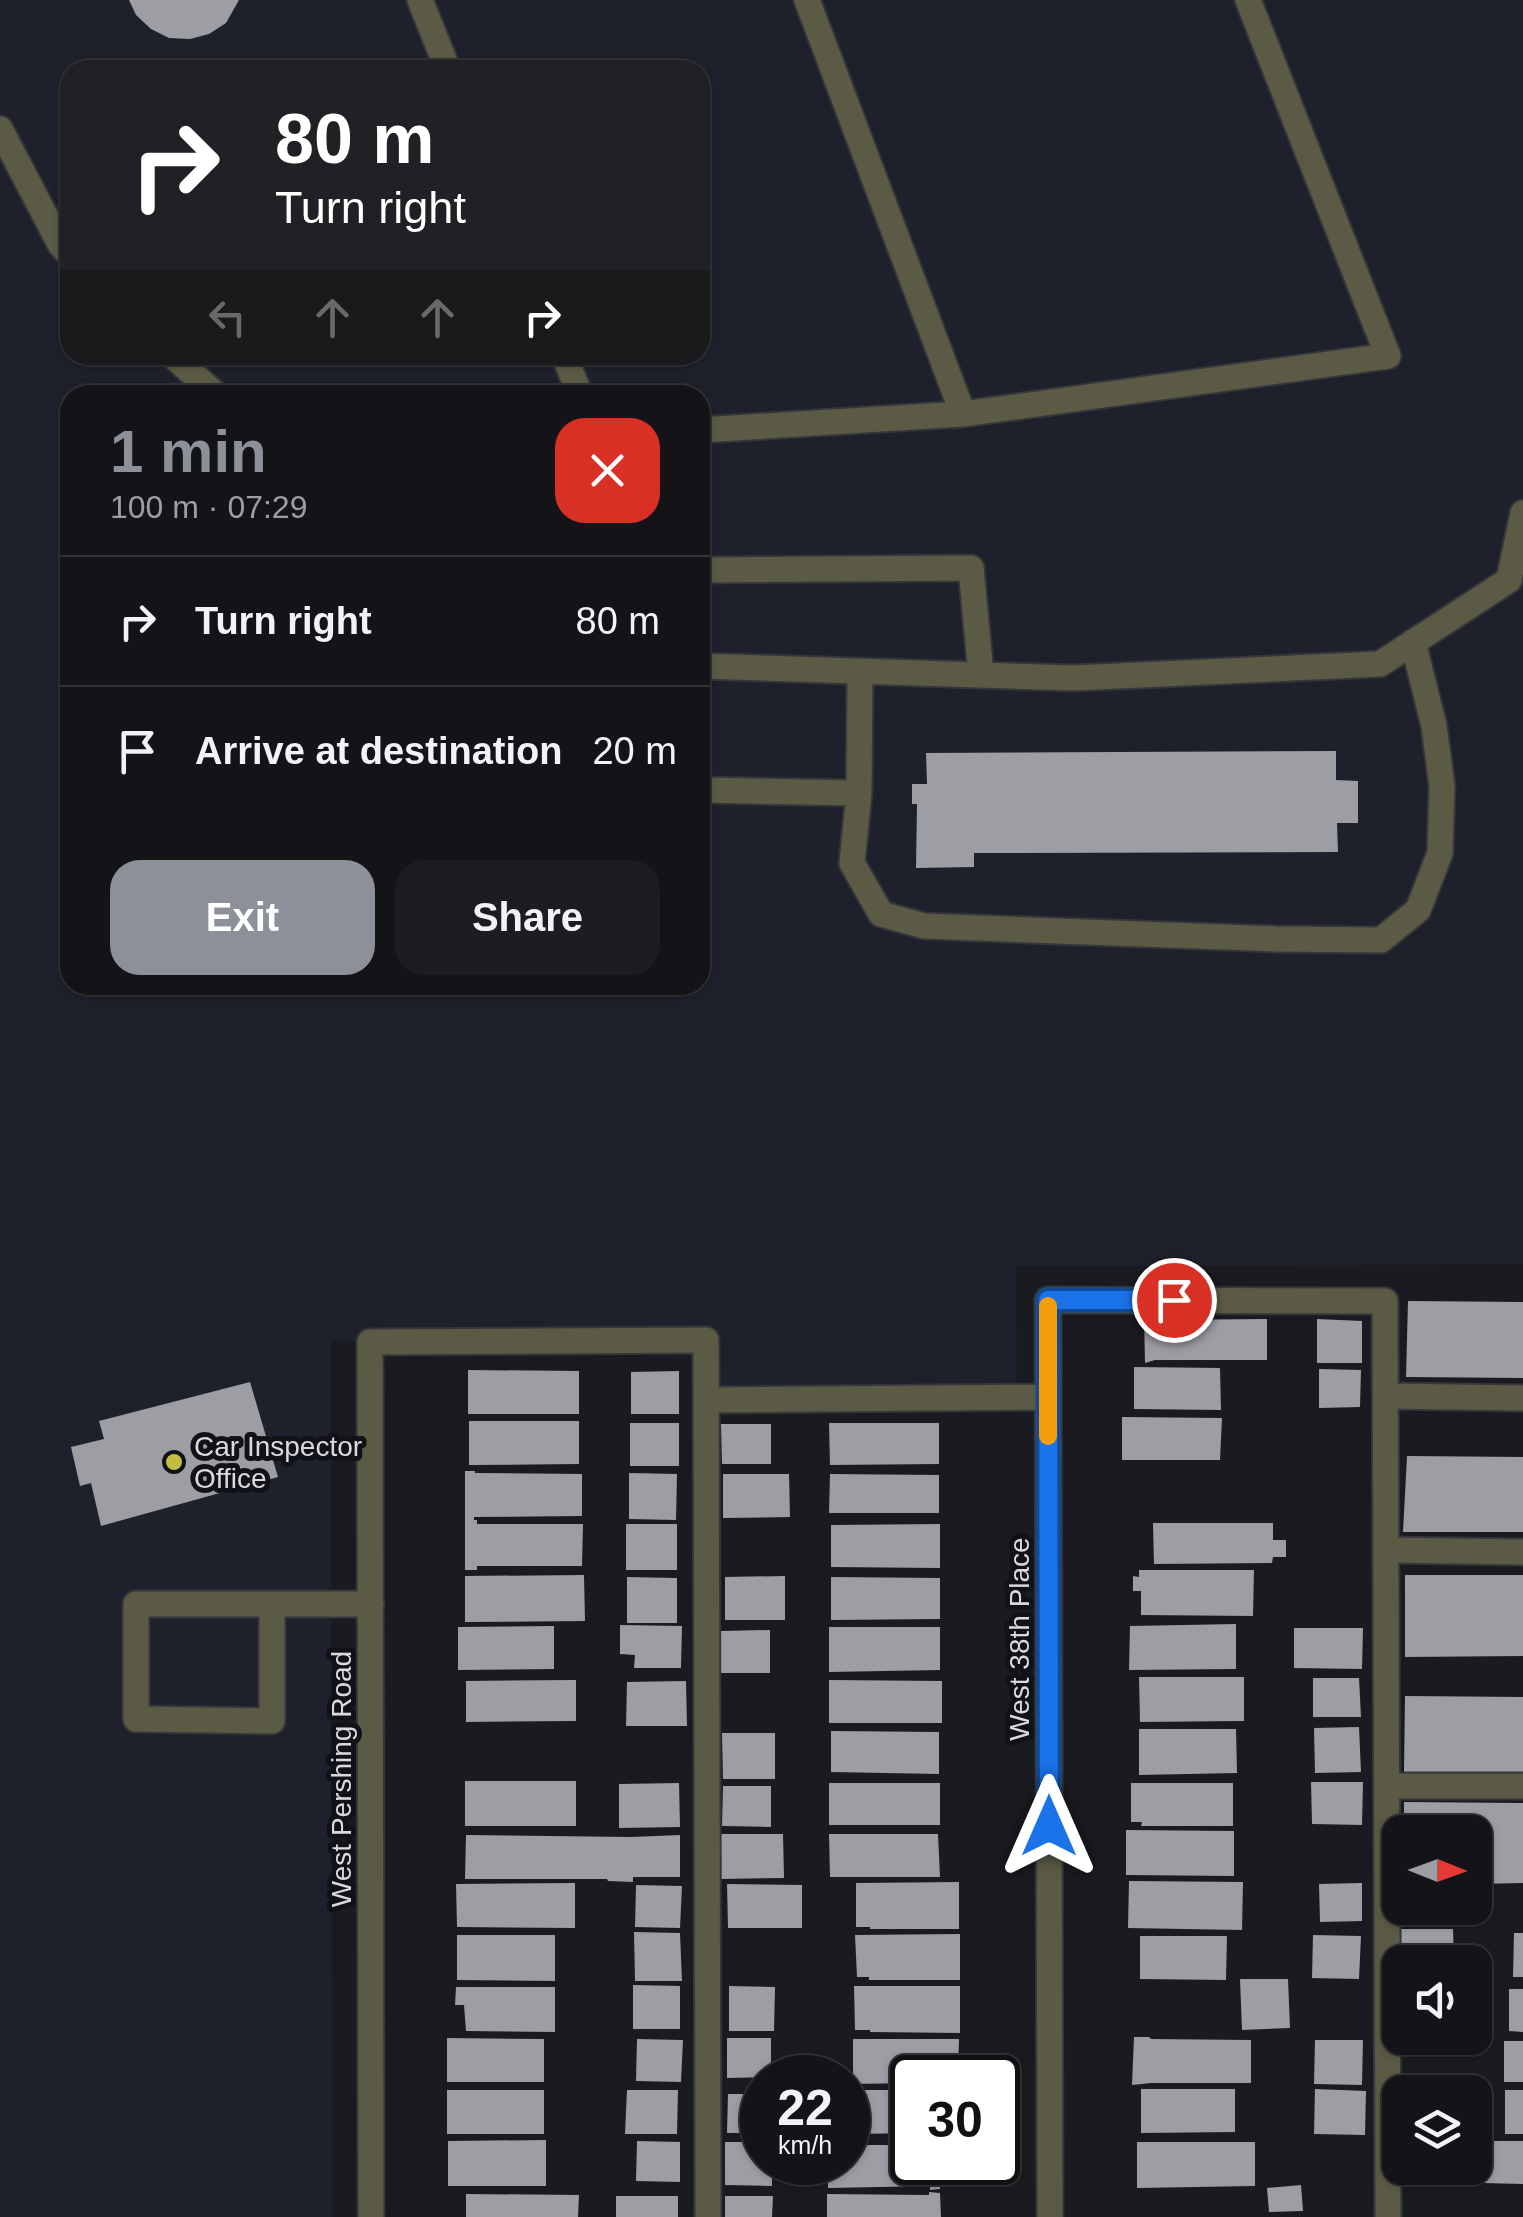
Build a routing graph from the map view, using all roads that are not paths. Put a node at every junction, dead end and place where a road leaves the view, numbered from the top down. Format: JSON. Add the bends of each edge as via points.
{"nodes":[{"id":1,"x":420,"y":0,"type":"edge"},
{"id":2,"x":806,"y":0,"type":"edge"},
{"id":3,"x":1248,"y":0,"type":"edge"},
{"id":4,"x":444,"y":60,"type":"edge"},
{"id":5,"x":0,"y":129,"type":"edge"},
{"id":6,"x":60,"y":244,"type":"edge"},
{"id":7,"x":183,"y":365,"type":"edge"},
{"id":8,"x":205,"y":385,"type":"edge"},
{"id":9,"x":963,"y":414,"type":"junction"},
{"id":10,"x":710,"y":429,"type":"edge"},
{"id":11,"x":1523,"y":513,"type":"edge"},
{"id":12,"x":710,"y":570,"type":"edge"},
{"id":13,"x":1413,"y":642,"type":"junction"},
{"id":14,"x":710,"y":666,"type":"edge"},
{"id":15,"x":860,"y":672,"type":"junction"},
{"id":16,"x":981,"y":676,"type":"junction"},
{"id":17,"x":710,"y":790,"type":"edge"},
{"id":18,"x":860,"y":793,"type":"junction"},
{"id":19,"x":1386,"y":1396,"type":"junction"},
{"id":20,"x":1048,"y":1397,"type":"junction"},
{"id":21,"x":1523,"y":1398,"type":"edge"},
{"id":22,"x":706,"y":1400,"type":"junction"},
{"id":23,"x":1386,"y":1550,"type":"junction"},
{"id":24,"x":1523,"y":1552,"type":"edge"},
{"id":25,"x":371,"y":1604,"type":"junction"},
{"id":26,"x":272,"y":1605,"type":"junction"},
{"id":27,"x":1388,"y":1786,"type":"junction"},
{"id":28,"x":1523,"y":1786,"type":"edge"},
{"id":29,"x":371,"y":2217,"type":"edge"},
{"id":30,"x":708,"y":2217,"type":"edge"},
{"id":31,"x":1050,"y":2217,"type":"edge"},
{"id":32,"x":1388,"y":2217,"type":"edge"}],
"edges":[{"from":1,"to":4,"type":"street"},
{"from":2,"to":9,"type":"street"},
{"from":3,"to":9,"type":"street","via":[[1388,356]]},
{"from":5,"to":6,"type":"street"},
{"from":7,"to":8,"type":"street"},
{"from":9,"to":10,"type":"street"},
{"from":11,"to":13,"type":"street","via":[[1509,580]]},
{"from":12,"to":16,"type":"street","via":[[971,568]]},
{"from":13,"to":16,"type":"street","via":[[1380,664]]},
{"from":13,"to":18,"type":"street","via":[[1442,786],[1440,853],[1418,910],[1381,940],[924,926],[881,914],[852,863]]},
{"from":14,"to":15,"type":"street"},
{"from":15,"to":16,"type":"street"},
{"from":15,"to":18,"type":"street"},
{"from":17,"to":18,"type":"street"},
{"from":19,"to":20,"type":"street","name":"West 38th Place","via":[[1385,1301],[1048,1300]]},
{"from":19,"to":21,"type":"street"},
{"from":19,"to":23,"type":"street"},
{"from":20,"to":22,"type":"street"},
{"from":20,"to":31,"type":"street","name":"West 38th Place"},
{"from":22,"to":25,"type":"street","name":"West Pershing Road","via":[[706,1340],[370,1342]]},
{"from":22,"to":30,"type":"street"},
{"from":23,"to":24,"type":"street"},
{"from":23,"to":27,"type":"street"},
{"from":25,"to":26,"type":"street"},
{"from":25,"to":29,"type":"street","name":"West Pershing Road"},
{"from":26,"to":26,"type":"street","via":[[136,1604],[136,1720],[272,1721]]},
{"from":27,"to":28,"type":"street"},
{"from":27,"to":32,"type":"street"}]}
